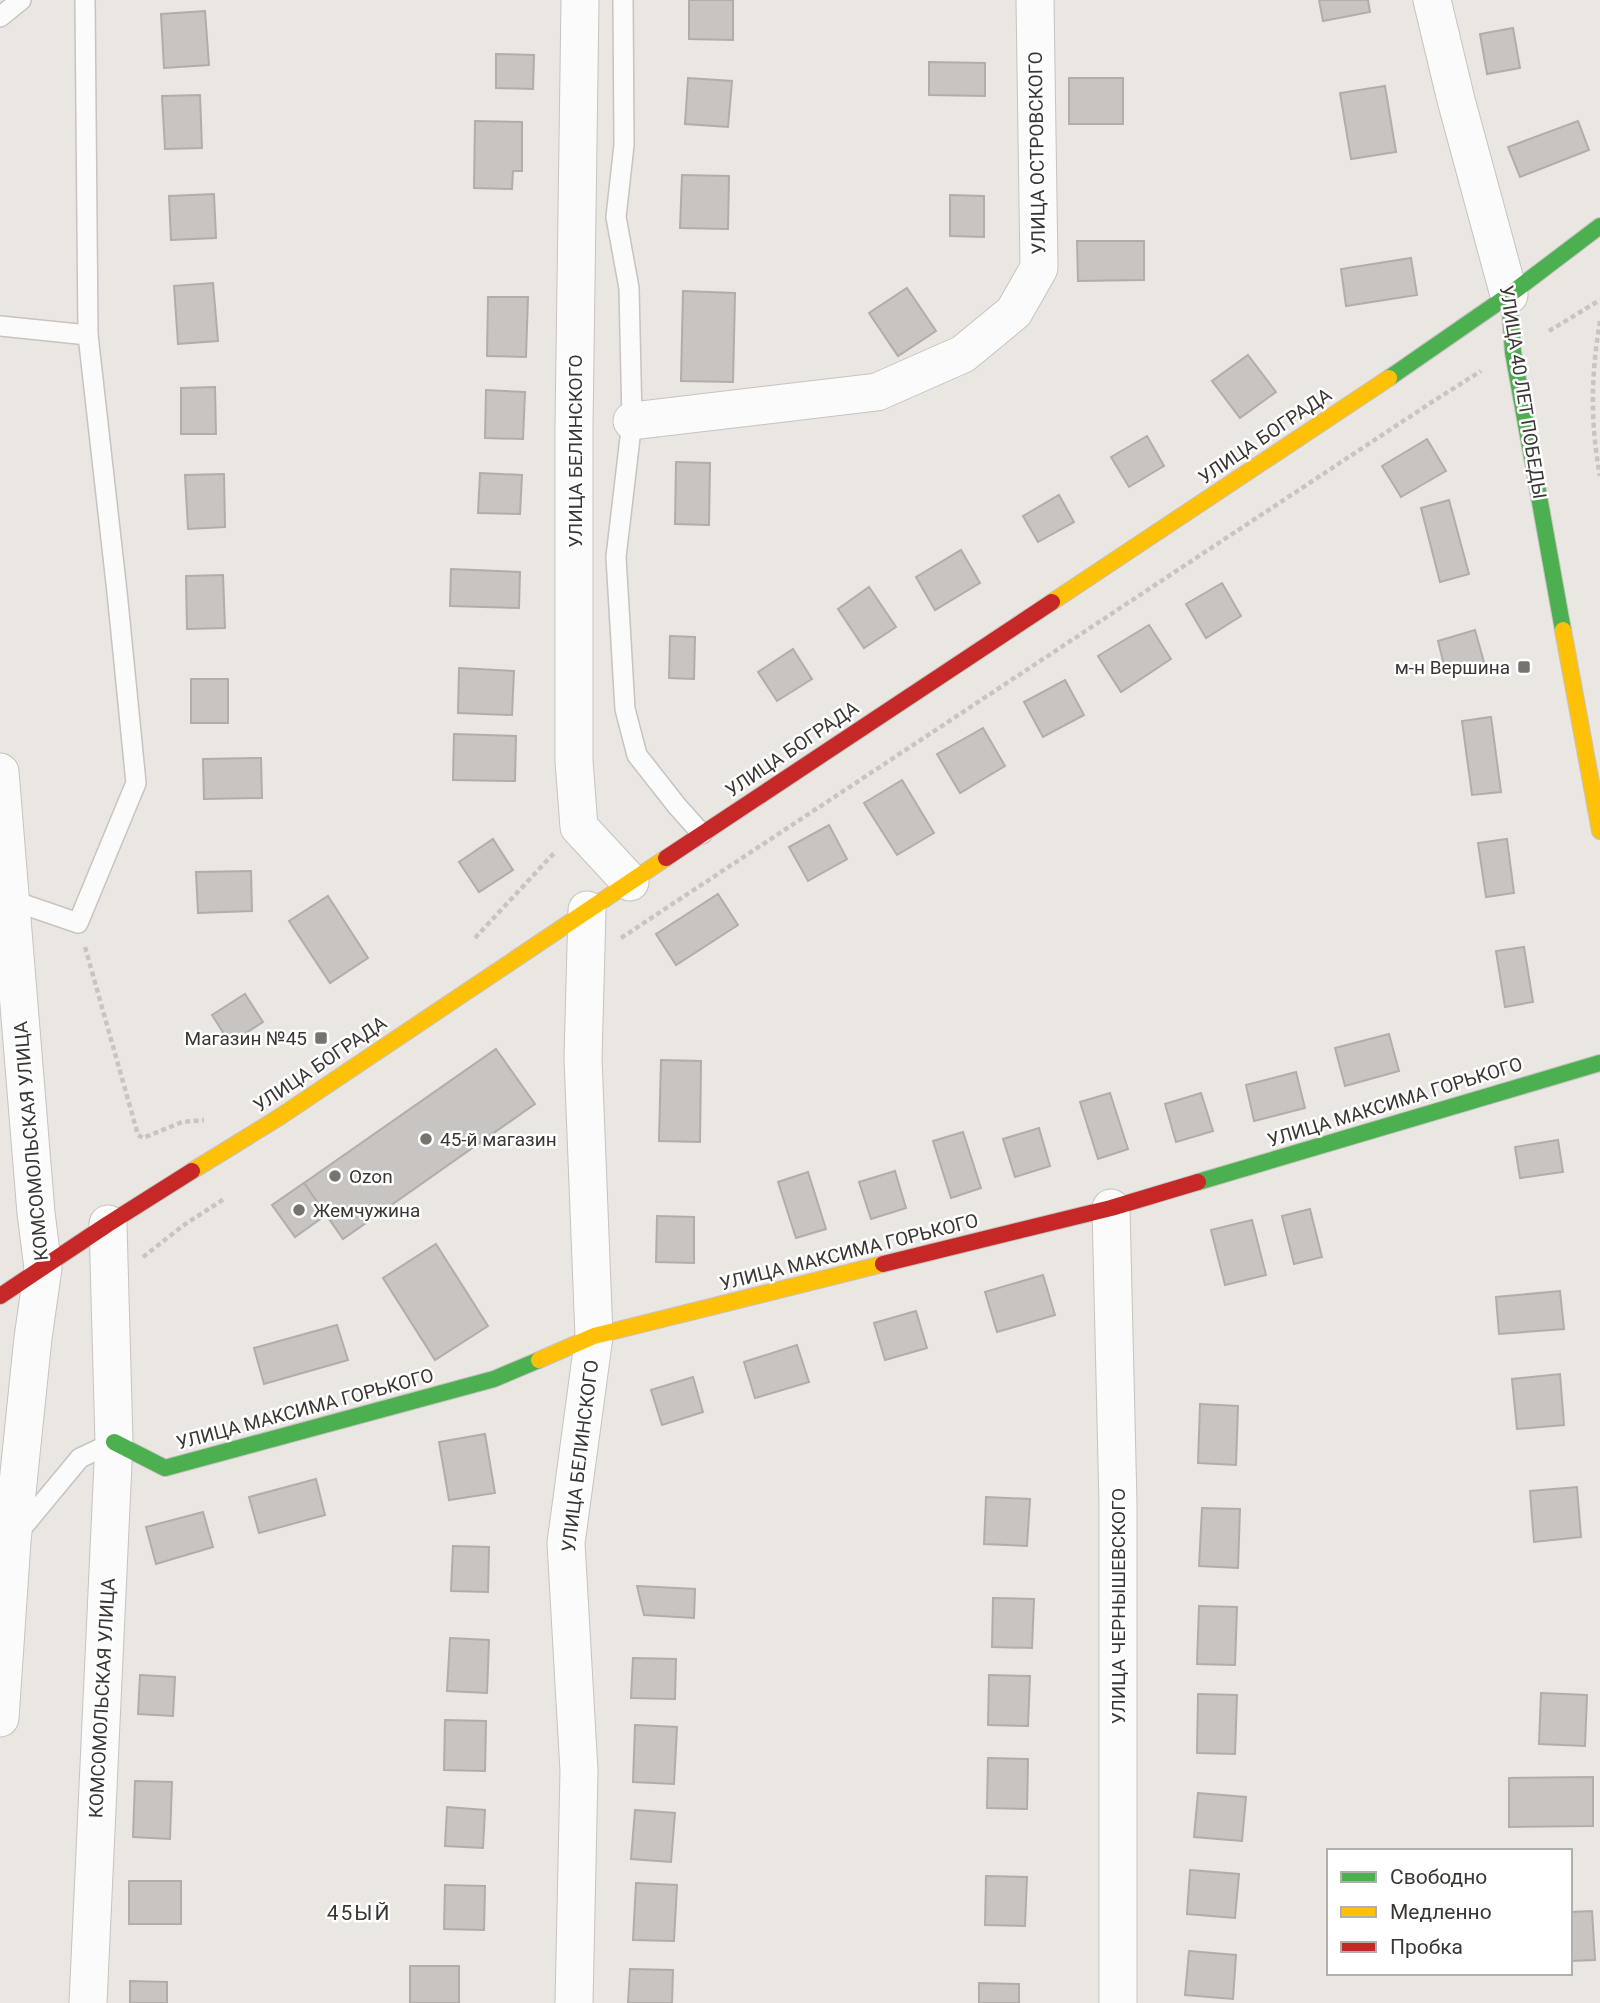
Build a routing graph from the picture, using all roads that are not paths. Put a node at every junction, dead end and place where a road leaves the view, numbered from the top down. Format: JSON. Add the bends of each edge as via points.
{"nodes":[{"id":1,"x":21,"y":0,"type":"edge"},
{"id":2,"x":85,"y":0,"type":"edge"},
{"id":3,"x":580,"y":0,"type":"edge"},
{"id":4,"x":623,"y":0,"type":"edge"},
{"id":5,"x":1035,"y":0,"type":"edge"},
{"id":6,"x":1432,"y":0,"type":"edge"},
{"id":7,"x":0,"y":17,"type":"edge"},
{"id":8,"x":1600,"y":226,"type":"edge"},
{"id":9,"x":1509,"y":295,"type":"junction"},
{"id":10,"x":0,"y":326,"type":"edge"},
{"id":11,"x":88,"y":335,"type":"junction"},
{"id":12,"x":632,"y":421,"type":"junction"},
{"id":13,"x":0,"y":772,"type":"edge"},
{"id":14,"x":1600,"y":831,"type":"edge"},
{"id":15,"x":702,"y":834,"type":"junction"},
{"id":16,"x":629,"y":882,"type":"junction"},
{"id":17,"x":11,"y":900,"type":"junction"},
{"id":18,"x":587,"y":910,"type":"junction"},
{"id":19,"x":1600,"y":1063,"type":"edge"},
{"id":20,"x":1111,"y":1208,"type":"junction"},
{"id":21,"x":108,"y":1224,"type":"junction"},
{"id":22,"x":43,"y":1268,"type":"junction"},
{"id":23,"x":0,"y":1297,"type":"edge"},
{"id":24,"x":594,"y":1336,"type":"junction"},
{"id":25,"x":114,"y":1442,"type":"junction"},
{"id":26,"x":12,"y":1541,"type":"junction"},
{"id":27,"x":0,"y":1718,"type":"edge"},
{"id":28,"x":88,"y":2003,"type":"edge"},
{"id":29,"x":574,"y":2003,"type":"edge"},
{"id":30,"x":1118,"y":2003,"type":"edge"}],
"edges":[{"from":1,"to":7,"type":"lane"},
{"from":2,"to":11,"type":"lane"},
{"from":3,"to":16,"type":"street","name":"УЛИЦА БЕЛИНСКОГО","via":[[574,761],[579,827]]},
{"from":4,"to":12,"type":"lane","via":[[624,145],[616,217],[629,288]]},
{"from":5,"to":12,"type":"street","name":"УЛИЦА ОСТРОВСКОГО","via":[[1039,268],[1014,312],[963,354],[877,392]]},
{"from":6,"to":9,"type":"street","name":"УЛИЦА 40 ЛЕТ ПОБЕДЫ"},
{"from":8,"to":9,"type":"main road","name":"УЛИЦА БОГРАДА"},
{"from":9,"to":14,"type":"main road","name":"УЛИЦА 40 ЛЕТ ПОБЕДЫ","via":[[1513,352]]},
{"from":9,"to":15,"type":"main road","name":"УЛИЦА БОГРАДА"},
{"from":10,"to":11,"type":"lane"},
{"from":11,"to":17,"type":"lane","via":[[136,783],[78,923]]},
{"from":12,"to":15,"type":"lane","via":[[617,557],[625,709],[637,755]]},
{"from":13,"to":17,"type":"street","name":"КОМСОМОЛЬСКАЯ УЛИЦА"},
{"from":15,"to":16,"type":"main road","name":"УЛИЦА БОГРАДА"},
{"from":16,"to":18,"type":"main road","name":"УЛИЦА БОГРАДА"},
{"from":17,"to":22,"type":"street","name":"КОМСОМОЛЬСКАЯ УЛИЦА"},
{"from":18,"to":21,"type":"main road","name":"УЛИЦА БОГРАДА","via":[[278,1118]]},
{"from":18,"to":24,"type":"street","name":"УЛИЦА БЕЛИНСКОГО","via":[[583,1058]]},
{"from":19,"to":20,"type":"main road","name":"УЛИЦА МАКСИМА ГОРЬКОГО"},
{"from":20,"to":24,"type":"main road","name":"УЛИЦА МАКСИМА ГОРЬКОГО"},
{"from":20,"to":30,"type":"street","name":"УЛИЦА ЧЕРНЫШЕВСКОГО","via":[[1118,1504]]},
{"from":21,"to":22,"type":"main road","name":"УЛИЦА БОГРАДА"},
{"from":21,"to":25,"type":"street","name":"КОМСОМОЛЬСКАЯ УЛИЦА"},
{"from":22,"to":23,"type":"main road","name":"УЛИЦА БОГРАДА"},
{"from":22,"to":26,"type":"street","name":"КОМСОМОЛЬСКАЯ УЛИЦА"},
{"from":24,"to":25,"type":"main road","name":"УЛИЦА МАКСИМА ГОРЬКОГО","via":[[494,1379],[165,1468]]},
{"from":24,"to":29,"type":"street","name":"УЛИЦА БЕЛИНСКОГО","via":[[566,1543],[579,1771]]},
{"from":25,"to":26,"type":"lane","via":[[80,1458]]},
{"from":25,"to":28,"type":"street","name":"КОМСОМОЛЬСКАЯ УЛИЦА"},
{"from":26,"to":27,"type":"street","name":"КОМСОМОЛЬСКАЯ УЛИЦА"}]}
